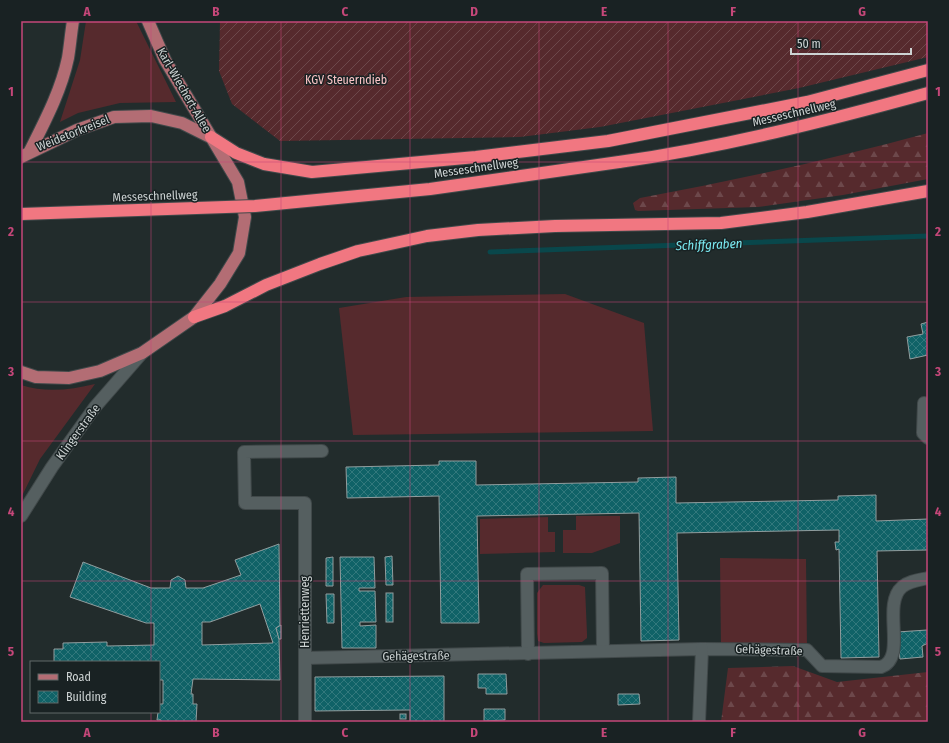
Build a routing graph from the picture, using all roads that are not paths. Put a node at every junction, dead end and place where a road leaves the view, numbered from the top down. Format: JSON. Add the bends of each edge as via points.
{"nodes":[{"id":1,"x":73,"y":21,"type":"edge"},
{"id":2,"x":148,"y":21,"type":"edge"},
{"id":3,"x":928,"y":70,"type":"edge"},
{"id":4,"x":928,"y":93,"type":"edge"},
{"id":5,"x":211,"y":137,"type":"junction"},
{"id":6,"x":25,"y":154,"type":"edge"},
{"id":7,"x":928,"y":191,"type":"edge"},
{"id":8,"x":21,"y":214,"type":"edge"},
{"id":9,"x":194,"y":318,"type":"junction"},
{"id":10,"x":142,"y":353,"type":"junction"},
{"id":11,"x":21,"y":372,"type":"edge"},
{"id":12,"x":924,"y":403,"type":"dead end"},
{"id":13,"x":928,"y":438,"type":"edge"},
{"id":14,"x":322,"y":451,"type":"dead end"},
{"id":15,"x":21,"y":516,"type":"edge"},
{"id":16,"x":928,"y":578,"type":"edge"},
{"id":17,"x":702,"y":649,"type":"junction"},
{"id":18,"x":603,"y":652,"type":"junction"},
{"id":19,"x":528,"y":654,"type":"junction"},
{"id":20,"x":305,"y":658,"type":"junction"},
{"id":21,"x":305,"y":722,"type":"edge"},
{"id":22,"x":699,"y":722,"type":"edge"}],
"edges":[{"from":1,"to":6,"type":"main road","via":[[61,82],[52,106]]},
{"from":2,"to":5,"type":"main road","name":"Karl-Wiechert-Allee","via":[[165,60]]},
{"from":3,"to":5,"type":"highway","via":[[807,102],[608,141],[476,157],[312,172],[264,164],[236,153]]},
{"from":4,"to":8,"type":"highway","name":"Messeschnellweg","bridge":true,"via":[[757,137],[674,154],[430,189],[255,206]]},
{"from":5,"to":6,"type":"main road","name":"Weidetorkreisel","via":[[182,123],[151,116],[114,116]]},
{"from":5,"to":9,"type":"main road","via":[[238,182],[245,217],[239,252],[220,284]]},
{"from":7,"to":9,"type":"highway","via":[[807,212],[721,223],[554,226],[427,236],[358,251],[320,264]]},
{"from":9,"to":10,"type":"main road"},
{"from":10,"to":11,"type":"main road","via":[[100,371],[69,378],[36,377]]},
{"from":10,"to":15,"type":"street","name":"Klingerstraße","via":[[95,407]]},
{"from":12,"to":13,"type":"street","via":[[923,433]]},
{"from":14,"to":20,"type":"street","name":"Henriettenweg","via":[[244,452],[245,503],[305,503]]},
{"from":16,"to":17,"type":"street","name":"Gehägestraße","via":[[910,582],[896,595],[893,651],[888,665],[822,666],[807,650]]},
{"from":17,"to":18,"type":"street","name":"Gehägestraße"},
{"from":17,"to":22,"type":"street"},
{"from":18,"to":19,"type":"street","name":"Gehägestraße"},
{"from":18,"to":19,"type":"street","via":[[602,573],[527,574]]},
{"from":19,"to":20,"type":"street","name":"Gehägestraße"},
{"from":20,"to":21,"type":"street","name":"Henriettenweg"}]}
